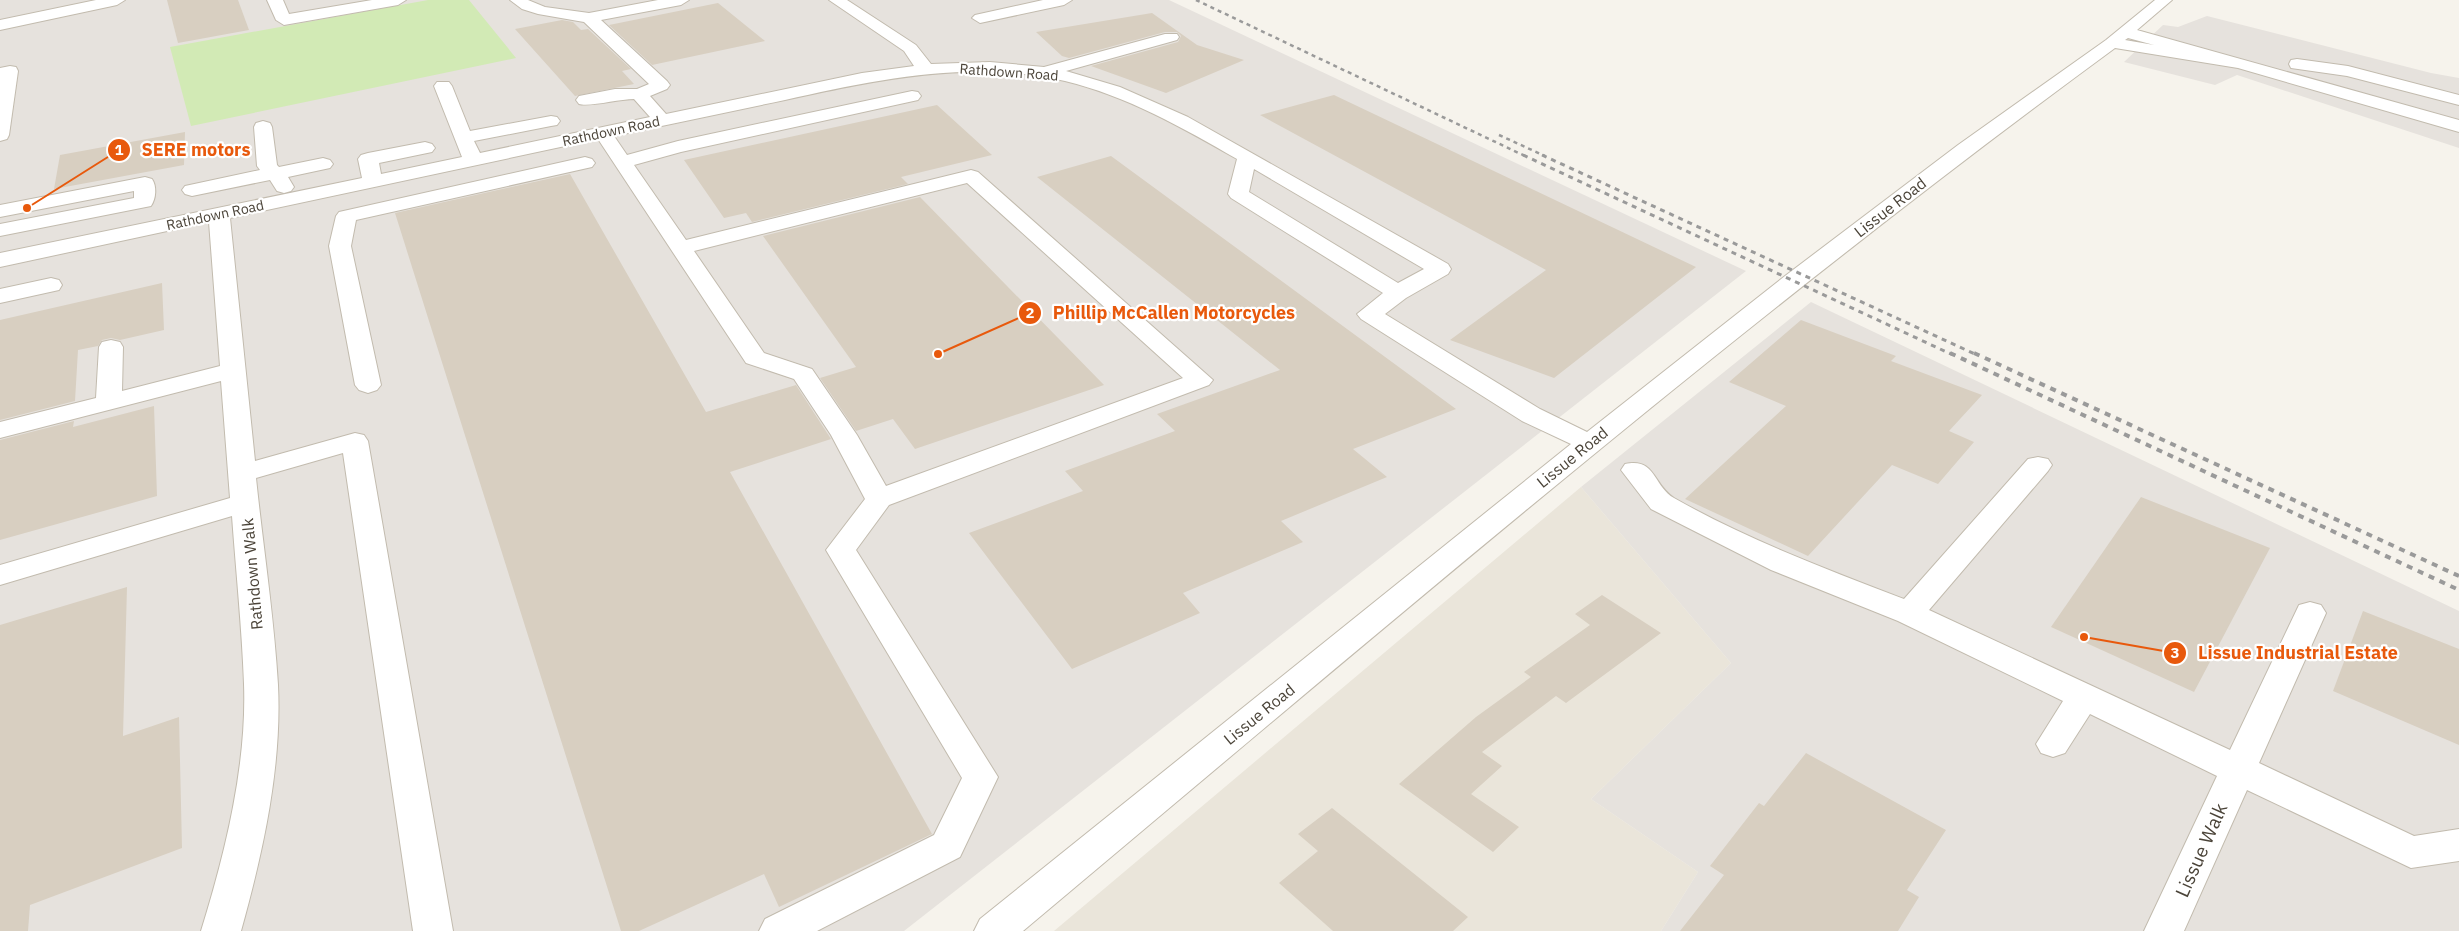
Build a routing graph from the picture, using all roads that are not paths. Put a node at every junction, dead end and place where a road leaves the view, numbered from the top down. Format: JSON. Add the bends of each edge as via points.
{"nodes":[{"id":1,"x":117,"y":0,"type":"edge"},
{"id":2,"x":275,"y":0,"type":"edge"},
{"id":3,"x":398,"y":0,"type":"edge"},
{"id":4,"x":518,"y":0,"type":"edge"},
{"id":5,"x":681,"y":0,"type":"edge"},
{"id":6,"x":837,"y":0,"type":"edge"},
{"id":7,"x":1064,"y":0,"type":"edge"},
{"id":8,"x":2164,"y":0,"type":"edge"},
{"id":9,"x":589,"y":18,"type":"junction"},
{"id":10,"x":980,"y":18,"type":"dead end"},
{"id":11,"x":0,"y":25,"type":"edge"},
{"id":12,"x":1170,"y":37,"type":"dead end"},
{"id":13,"x":2119,"y":37,"type":"junction"},
{"id":14,"x":2240,"y":63,"type":"junction"},
{"id":15,"x":922,"y":69,"type":"junction"},
{"id":16,"x":1043,"y":72,"type":"junction"},
{"id":17,"x":0,"y":73,"type":"edge"},
{"id":18,"x":443,"y":86,"type":"dead end"},
{"id":19,"x":639,"y":94,"type":"junction"},
{"id":20,"x":912,"y":96,"type":"dead end"},
{"id":21,"x":585,"y":100,"type":"dead end"},
{"id":22,"x":2459,"y":100,"type":"edge"},
{"id":23,"x":662,"y":120,"type":"junction"},
{"id":24,"x":551,"y":121,"type":"dead end"},
{"id":25,"x":2456,"y":125,"type":"edge"},
{"id":26,"x":263,"y":128,"type":"dead end"},
{"id":27,"x":603,"y":133,"type":"junction"},
{"id":28,"x":0,"y":135,"type":"edge"},
{"id":29,"x":463,"y":138,"type":"junction"},
{"id":30,"x":425,"y":148,"type":"dead end"},
{"id":31,"x":1247,"y":157,"type":"junction"},
{"id":32,"x":474,"y":160,"type":"junction"},
{"id":33,"x":622,"y":162,"type":"junction"},
{"id":34,"x":585,"y":163,"type":"dead end"},
{"id":35,"x":323,"y":164,"type":"dead end"},
{"id":36,"x":275,"y":174,"type":"junction"},
{"id":37,"x":373,"y":182,"type":"junction"},
{"id":38,"x":343,"y":188,"type":"junction"},
{"id":39,"x":192,"y":190,"type":"dead end"},
{"id":40,"x":286,"y":200,"type":"junction"},
{"id":41,"x":100,"y":210,"type":"junction"},
{"id":42,"x":0,"y":211,"type":"edge"},
{"id":43,"x":219,"y":214,"type":"junction"},
{"id":44,"x":346,"y":216,"type":"junction"},
{"id":45,"x":0,"y":230,"type":"edge"},
{"id":46,"x":96,"y":239,"type":"junction"},
{"id":47,"x":681,"y":248,"type":"junction"},
{"id":48,"x":0,"y":260,"type":"edge"},
{"id":49,"x":51,"y":285,"type":"dead end"},
{"id":50,"x":1398,"y":292,"type":"junction"},
{"id":51,"x":0,"y":296,"type":"edge"},
{"id":52,"x":111,"y":347,"type":"dead end"},
{"id":53,"x":232,"y":371,"type":"junction"},
{"id":54,"x":368,"y":385,"type":"dead end"},
{"id":55,"x":110,"y":403,"type":"junction"},
{"id":56,"x":0,"y":430,"type":"edge"},
{"id":57,"x":1589,"y":442,"type":"junction"},
{"id":58,"x":2038,"y":465,"type":"dead end"},
{"id":59,"x":1635,"y":470,"type":"dead end"},
{"id":60,"x":244,"y":488,"type":"junction"},
{"id":61,"x":879,"y":499,"type":"junction"},
{"id":62,"x":0,"y":575,"type":"edge"},
{"id":63,"x":1909,"y":613,"type":"junction"},
{"id":64,"x":2310,"y":613,"type":"dead end"},
{"id":65,"x":2083,"y":696,"type":"junction"},
{"id":66,"x":2053,"y":744,"type":"dead end"},
{"id":67,"x":2238,"y":768,"type":"junction"},
{"id":68,"x":2459,"y":845,"type":"edge"},
{"id":69,"x":221,"y":931,"type":"edge"},
{"id":70,"x":433,"y":931,"type":"edge"},
{"id":71,"x":779,"y":931,"type":"edge"},
{"id":72,"x":994,"y":931,"type":"edge"},
{"id":73,"x":2164,"y":931,"type":"edge"}],
"edges":[{"from":1,"to":11,"type":"street"},
{"from":2,"to":3,"type":"street","via":[[284,20]]},
{"from":4,"to":9,"type":"street","via":[[543,11]]},
{"from":5,"to":9,"type":"street"},
{"from":6,"to":15,"type":"street","via":[[910,48],[923,64]]},
{"from":7,"to":10,"type":"street"},
{"from":8,"to":13,"type":"street","name":"Lissue Road"},
{"from":9,"to":19,"type":"street","via":[[661,86]]},
{"from":12,"to":16,"type":"street"},
{"from":13,"to":14,"type":"street"},
{"from":13,"to":57,"type":"street","name":"Lissue Road","via":[[1965,149]]},
{"from":14,"to":22,"type":"street","via":[[2283,62],[2348,72]]},
{"from":14,"to":25,"type":"street"},
{"from":15,"to":16,"type":"street","name":"Rathdown Road"},
{"from":15,"to":23,"type":"street","name":"Rathdown Road","via":[[862,78]]},
{"from":16,"to":31,"type":"street","name":"Rathdown Road","via":[[1083,80],[1160,110]]},
{"from":17,"to":28,"type":"street","via":[[10,71]]},
{"from":18,"to":29,"type":"street"},
{"from":19,"to":21,"type":"street","via":[[615,94]]},
{"from":19,"to":23,"type":"street"},
{"from":20,"to":33,"type":"street"},
{"from":23,"to":27,"type":"street","name":"Rathdown Road"},
{"from":24,"to":29,"type":"street"},
{"from":26,"to":36,"type":"street","via":[[267,166]]},
{"from":27,"to":32,"type":"street","name":"Rathdown Road"},
{"from":27,"to":33,"type":"street"},
{"from":29,"to":32,"type":"street"},
{"from":30,"to":37,"type":"street","via":[[368,159]]},
{"from":31,"to":50,"type":"street","via":[[1238,194]]},
{"from":31,"to":50,"type":"street","name":"Rathdown Road","via":[[1440,268]]},
{"from":32,"to":37,"type":"street","name":"Rathdown Road"},
{"from":33,"to":47,"type":"street"},
{"from":34,"to":44,"type":"street"},
{"from":35,"to":36,"type":"street"},
{"from":36,"to":39,"type":"street"},
{"from":36,"to":40,"type":"street","via":[[283,183]]},
{"from":37,"to":38,"type":"street","name":"Rathdown Road"},
{"from":38,"to":40,"type":"street","name":"Rathdown Road"},
{"from":38,"to":44,"type":"street"},
{"from":40,"to":43,"type":"street","name":"Rathdown Road"},
{"from":41,"to":42,"type":"street","via":[[144,202],[145,184]]},
{"from":41,"to":45,"type":"street"},
{"from":41,"to":46,"type":"street"},
{"from":43,"to":46,"type":"street","name":"Rathdown Road"},
{"from":43,"to":53,"type":"street","name":"Rathdown Walk"},
{"from":44,"to":54,"type":"street","via":[[340,246]]},
{"from":46,"to":48,"type":"street","name":"Rathdown Road"},
{"from":47,"to":61,"type":"street","via":[[756,358],[803,374],[844,435]]},
{"from":47,"to":61,"type":"street","via":[[971,176],[1200,380]]},
{"from":49,"to":51,"type":"street"},
{"from":50,"to":57,"type":"street","via":[[1369,314],[1531,415]]},
{"from":52,"to":55,"type":"street"},
{"from":53,"to":55,"type":"street"},
{"from":53,"to":60,"type":"street","name":"Rathdown Walk"},
{"from":55,"to":56,"type":"street"},
{"from":57,"to":72,"type":"street","name":"Lissue Road"},
{"from":58,"to":63,"type":"street"},
{"from":59,"to":63,"type":"street","via":[[1661,503],[1782,562]]},
{"from":60,"to":62,"type":"street"},
{"from":60,"to":69,"type":"street","name":"Rathdown Walk","via":[[261,685],[260,735],[242,850]]},
{"from":60,"to":70,"type":"street","via":[[355,441]]},
{"from":61,"to":71,"type":"street","via":[[841,550],[980,777],[947,846]]},
{"from":63,"to":65,"type":"street"},
{"from":64,"to":67,"type":"street","name":"Lissue Walk"},
{"from":65,"to":66,"type":"street"},
{"from":65,"to":67,"type":"street"},
{"from":67,"to":68,"type":"street","via":[[2411,852]]},
{"from":67,"to":73,"type":"street","name":"Lissue Walk"}]}
